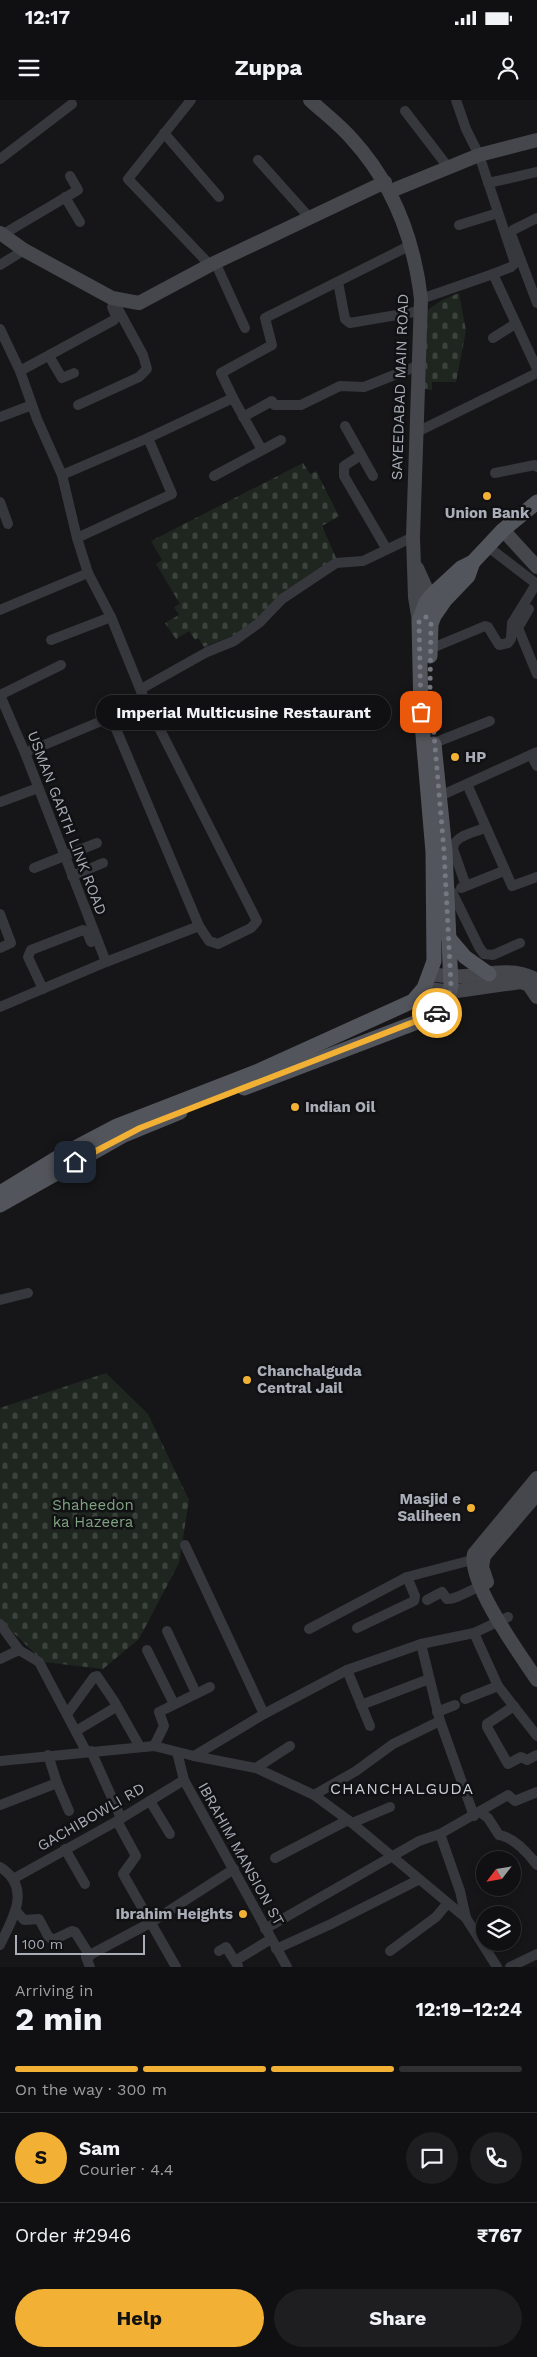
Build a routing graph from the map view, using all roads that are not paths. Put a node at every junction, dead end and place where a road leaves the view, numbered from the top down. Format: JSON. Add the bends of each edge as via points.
{"nodes":[{"id":1,"x":191,"y":100,"type":"edge"},
{"id":2,"x":310,"y":100,"type":"edge"},
{"id":3,"x":456,"y":100,"type":"edge"},
{"id":4,"x":72,"y":104,"type":"dead end"},
{"id":5,"x":405,"y":111,"type":"dead end"},
{"id":6,"x":164,"y":133,"type":"junction"},
{"id":7,"x":537,"y":140,"type":"edge"},
{"id":8,"x":479,"y":155,"type":"junction"},
{"id":9,"x":0,"y":159,"type":"edge"},
{"id":10,"x":258,"y":160,"type":"dead end"},
{"id":11,"x":448,"y":167,"type":"junction"},
{"id":12,"x":537,"y":172,"type":"edge"},
{"id":13,"x":70,"y":176,"type":"dead end"},
{"id":14,"x":488,"y":183,"type":"junction"},
{"id":15,"x":388,"y":187,"type":"junction"},
{"id":16,"x":65,"y":197,"type":"junction"},
{"id":17,"x":219,"y":197,"type":"dead end"},
{"id":18,"x":498,"y":213,"type":"junction"},
{"id":19,"x":309,"y":217,"type":"junction"},
{"id":20,"x":537,"y":218,"type":"edge"},
{"id":21,"x":80,"y":222,"type":"dead end"},
{"id":22,"x":459,"y":225,"type":"dead end"},
{"id":23,"x":1,"y":234,"type":"edge"},
{"id":24,"x":412,"y":245,"type":"junction"},
{"id":25,"x":24,"y":250,"type":"junction"},
{"id":26,"x":518,"y":262,"type":"junction"},
{"id":27,"x":213,"y":263,"type":"junction"},
{"id":28,"x":0,"y":266,"type":"edge"},
{"id":29,"x":493,"y":274,"type":"junction"},
{"id":30,"x":338,"y":282,"type":"junction"},
{"id":31,"x":109,"y":296,"type":"junction"},
{"id":32,"x":537,"y":303,"type":"edge"},
{"id":33,"x":420,"y":305,"type":"junction"},
{"id":34,"x":515,"y":324,"type":"junction"},
{"id":35,"x":245,"y":328,"type":"dead end"},
{"id":36,"x":0,"y":329,"type":"edge"},
{"id":37,"x":493,"y":338,"type":"dead end"},
{"id":38,"x":5,"y":348,"type":"edge"},
{"id":39,"x":49,"y":356,"type":"junction"},
{"id":40,"x":417,"y":366,"type":"junction"},
{"id":41,"x":537,"y":369,"type":"edge"},
{"id":42,"x":20,"y":371,"type":"junction"},
{"id":43,"x":74,"y":373,"type":"dead end"},
{"id":44,"x":537,"y":373,"type":"edge"},
{"id":45,"x":233,"y":398,"type":"junction"},
{"id":46,"x":32,"y":405,"type":"junction"},
{"id":47,"x":78,"y":405,"type":"dead end"},
{"id":48,"x":0,"y":417,"type":"edge"},
{"id":49,"x":243,"y":417,"type":"junction"},
{"id":50,"x":345,"y":426,"type":"dead end"},
{"id":51,"x":415,"y":433,"type":"junction"},
{"id":52,"x":148,"y":438,"type":"junction"},
{"id":53,"x":281,"y":440,"type":"dead end"},
{"id":54,"x":262,"y":450,"type":"junction"},
{"id":55,"x":361,"y":455,"type":"junction"},
{"id":56,"x":537,"y":467,"type":"edge"},
{"id":57,"x":495,"y":473,"type":"dead end"},
{"id":58,"x":62,"y":475,"type":"junction"},
{"id":59,"x":214,"y":476,"type":"dead end"},
{"id":60,"x":373,"y":476,"type":"dead end"},
{"id":61,"x":0,"y":502,"type":"edge"},
{"id":62,"x":537,"y":502,"type":"edge"},
{"id":63,"x":8,"y":524,"type":"dead end"},
{"id":64,"x":503,"y":530,"type":"junction"},
{"id":65,"x":413,"y":537,"type":"junction"},
{"id":66,"x":77,"y":538,"type":"junction"},
{"id":67,"x":487,"y":546,"type":"junction"},
{"id":68,"x":386,"y":548,"type":"junction"},
{"id":69,"x":537,"y":567,"type":"edge"},
{"id":70,"x":88,"y":573,"type":"junction"},
{"id":71,"x":537,"y":593,"type":"edge"},
{"id":72,"x":0,"y":610,"type":"edge"},
{"id":73,"x":426,"y":610,"type":"junction"},
{"id":74,"x":111,"y":617,"type":"junction"},
{"id":75,"x":51,"y":640,"type":"dead end"},
{"id":76,"x":430,"y":649,"type":"junction"},
{"id":77,"x":61,"y":665,"type":"dead end"},
{"id":78,"x":537,"y":674,"type":"edge"},
{"id":79,"x":142,"y":692,"type":"junction"},
{"id":80,"x":0,"y":695,"type":"edge"},
{"id":81,"x":111,"y":718,"type":"junction"},
{"id":82,"x":490,"y":721,"type":"dead end"},
{"id":83,"x":434,"y":743,"type":"junction"},
{"id":84,"x":534,"y":753,"type":"edge"},
{"id":85,"x":25,"y":754,"type":"junction"},
{"id":86,"x":537,"y":766,"type":"edge"},
{"id":87,"x":467,"y":784,"type":"junction"},
{"id":88,"x":38,"y":788,"type":"junction"},
{"id":89,"x":440,"y":796,"type":"junction"},
{"id":90,"x":0,"y":802,"type":"edge"},
{"id":91,"x":482,"y":828,"type":"dead end"},
{"id":92,"x":96,"y":843,"type":"dead end"},
{"id":93,"x":64,"y":856,"type":"junction"},
{"id":94,"x":103,"y":863,"type":"dead end"},
{"id":95,"x":34,"y":868,"type":"dead end"},
{"id":96,"x":501,"y":872,"type":"dead end"},
{"id":97,"x":72,"y":876,"type":"junction"},
{"id":98,"x":537,"y":878,"type":"edge"},
{"id":99,"x":466,"y":886,"type":"junction"},
{"id":100,"x":449,"y":893,"type":"junction"},
{"id":101,"x":0,"y":914,"type":"edge"},
{"id":102,"x":199,"y":926,"type":"junction"},
{"id":103,"x":448,"y":936,"type":"junction"},
{"id":104,"x":520,"y":943,"type":"dead end"},
{"id":105,"x":0,"y":948,"type":"edge"},
{"id":106,"x":106,"y":962,"type":"junction"},
{"id":107,"x":429,"y":974,"type":"junction"},
{"id":108,"x":489,"y":974,"type":"junction"},
{"id":109,"x":535,"y":981,"type":"edge"},
{"id":110,"x":450,"y":985,"type":"junction"},
{"id":111,"x":42,"y":987,"type":"junction"},
{"id":112,"x":537,"y":997,"type":"edge"},
{"id":113,"x":0,"y":1007,"type":"edge"},
{"id":114,"x":0,"y":1193,"type":"edge"},
{"id":115,"x":0,"y":1205,"type":"edge"},
{"id":116,"x":28,"y":1293,"type":"dead end"},
{"id":117,"x":0,"y":1300,"type":"edge"},
{"id":118,"x":537,"y":1478,"type":"edge"},
{"id":119,"x":537,"y":1494,"type":"edge"},
{"id":120,"x":185,"y":1545,"type":"dead end"},
{"id":121,"x":477,"y":1560,"type":"junction"},
{"id":122,"x":407,"y":1577,"type":"junction"},
{"id":123,"x":483,"y":1585,"type":"junction"},
{"id":124,"x":427,"y":1600,"type":"dead end"},
{"id":125,"x":504,"y":1620,"type":"junction"},
{"id":126,"x":0,"y":1624,"type":"edge"},
{"id":127,"x":357,"y":1628,"type":"dead end"},
{"id":128,"x":309,"y":1629,"type":"dead end"},
{"id":129,"x":167,"y":1631,"type":"dead end"},
{"id":130,"x":474,"y":1633,"type":"junction"},
{"id":131,"x":421,"y":1644,"type":"junction"},
{"id":132,"x":19,"y":1650,"type":"junction"},
{"id":133,"x":148,"y":1650,"type":"dead end"},
{"id":134,"x":0,"y":1660,"type":"edge"},
{"id":135,"x":537,"y":1664,"type":"edge"},
{"id":136,"x":347,"y":1670,"type":"junction"},
{"id":137,"x":429,"y":1679,"type":"junction"},
{"id":138,"x":537,"y":1680,"type":"edge"},
{"id":139,"x":498,"y":1686,"type":"junction"},
{"id":140,"x":210,"y":1687,"type":"dead end"},
{"id":141,"x":196,"y":1693,"type":"junction"},
{"id":142,"x":465,"y":1698,"type":"dead end"},
{"id":143,"x":174,"y":1704,"type":"junction"},
{"id":144,"x":361,"y":1705,"type":"junction"},
{"id":145,"x":455,"y":1705,"type":"dead end"},
{"id":146,"x":514,"y":1706,"type":"junction"},
{"id":147,"x":116,"y":1707,"type":"junction"},
{"id":148,"x":67,"y":1714,"type":"junction"},
{"id":149,"x":264,"y":1714,"type":"junction"},
{"id":150,"x":438,"y":1717,"type":"junction"},
{"id":151,"x":370,"y":1726,"type":"dead end"},
{"id":152,"x":76,"y":1731,"type":"junction"},
{"id":153,"x":537,"y":1736,"type":"edge"},
{"id":154,"x":154,"y":1746,"type":"junction"},
{"id":155,"x":290,"y":1746,"type":"dead end"},
{"id":156,"x":140,"y":1747,"type":"junction"},
{"id":157,"x":89,"y":1751,"type":"junction"},
{"id":158,"x":177,"y":1752,"type":"junction"},
{"id":159,"x":537,"y":1755,"type":"edge"},
{"id":160,"x":48,"y":1756,"type":"junction"},
{"id":161,"x":194,"y":1756,"type":"junction"},
{"id":162,"x":1,"y":1759,"type":"edge"},
{"id":163,"x":256,"y":1768,"type":"junction"},
{"id":164,"x":184,"y":1780,"type":"junction"},
{"id":165,"x":56,"y":1782,"type":"junction"},
{"id":166,"x":537,"y":1792,"type":"edge"},
{"id":167,"x":314,"y":1795,"type":"junction"},
{"id":168,"x":150,"y":1800,"type":"junction"},
{"id":169,"x":0,"y":1805,"type":"edge"},
{"id":170,"x":390,"y":1807,"type":"dead end"},
{"id":171,"x":69,"y":1811,"type":"dead end"},
{"id":172,"x":477,"y":1814,"type":"junction"},
{"id":173,"x":119,"y":1819,"type":"junction"},
{"id":174,"x":350,"y":1822,"type":"junction"},
{"id":175,"x":170,"y":1834,"type":"dead end"},
{"id":176,"x":440,"y":1834,"type":"junction"},
{"id":177,"x":65,"y":1849,"type":"junction"},
{"id":178,"x":275,"y":1858,"type":"dead end"},
{"id":179,"x":391,"y":1858,"type":"junction"},
{"id":180,"x":537,"y":1865,"type":"edge"},
{"id":181,"x":0,"y":1867,"type":"edge"},
{"id":182,"x":234,"y":1869,"type":"junction"},
{"id":183,"x":13,"y":1879,"type":"junction"},
{"id":184,"x":418,"y":1880,"type":"junction"},
{"id":185,"x":85,"y":1884,"type":"dead end"},
{"id":186,"x":448,"y":1904,"type":"junction"},
{"id":187,"x":16,"y":1911,"type":"junction"},
{"id":188,"x":466,"y":1918,"type":"junction"},
{"id":189,"x":150,"y":1923,"type":"junction"},
{"id":190,"x":265,"y":1928,"type":"junction"},
{"id":191,"x":273,"y":1944,"type":"junction"},
{"id":192,"x":0,"y":1945,"type":"edge"},
{"id":193,"x":219,"y":1951,"type":"dead end"},
{"id":194,"x":390,"y":1951,"type":"dead end"},
{"id":195,"x":537,"y":1954,"type":"edge"},
{"id":196,"x":90,"y":1956,"type":"junction"},
{"id":197,"x":237,"y":1964,"type":"edge"},
{"id":198,"x":90,"y":1967,"type":"edge"},
{"id":199,"x":176,"y":1967,"type":"edge"},
{"id":200,"x":287,"y":1967,"type":"edge"},
{"id":201,"x":498,"y":1967,"type":"edge"},
{"id":202,"x":510,"y":1967,"type":"edge"}],
"edges":[{"from":1,"to":6,"type":"street"},
{"from":2,"to":15,"type":"main road","name":"SAYEEDABAD MAIN ROAD","via":[[352,139]]},
{"from":3,"to":8,"type":"street"},
{"from":4,"to":9,"type":"street"},
{"from":5,"to":11,"type":"street"},
{"from":6,"to":17,"type":"street"},
{"from":6,"to":27,"type":"street","via":[[128,179]]},
{"from":7,"to":8,"type":"main road"},
{"from":8,"to":11,"type":"main road"},
{"from":8,"to":14,"type":"street"},
{"from":10,"to":19,"type":"street"},
{"from":11,"to":15,"type":"main road"},
{"from":12,"to":14,"type":"street"},
{"from":13,"to":16,"type":"street","via":[[78,190]]},
{"from":14,"to":18,"type":"street"},
{"from":15,"to":19,"type":"main road"},
{"from":15,"to":24,"type":"main road","name":"SAYEEDABAD MAIN ROAD"},
{"from":16,"to":21,"type":"street"},
{"from":16,"to":23,"type":"street"},
{"from":18,"to":22,"type":"street"},
{"from":18,"to":26,"type":"street"},
{"from":19,"to":27,"type":"main road"},
{"from":20,"to":26,"type":"street","via":[[511,232]]},
{"from":23,"to":25,"type":"main road"},
{"from":24,"to":30,"type":"street"},
{"from":24,"to":33,"type":"main road","name":"SAYEEDABAD MAIN ROAD"},
{"from":25,"to":28,"type":"street"},
{"from":25,"to":31,"type":"main road"},
{"from":26,"to":29,"type":"street"},
{"from":26,"to":32,"type":"street"},
{"from":27,"to":31,"type":"main road","via":[[139,303]]},
{"from":27,"to":35,"type":"street"},
{"from":29,"to":33,"type":"street"},
{"from":29,"to":34,"type":"street"},
{"from":30,"to":33,"type":"street","via":[[345,319],[350,323]]},
{"from":30,"to":45,"type":"street","via":[[265,318],[272,345],[221,373]]},
{"from":31,"to":39,"type":"street","via":[[116,318]]},
{"from":31,"to":47,"type":"street","via":[[143,355],[147,369],[139,377]]},
{"from":33,"to":40,"type":"main road","name":"SAYEEDABAD MAIN ROAD"},
{"from":34,"to":37,"type":"street"},
{"from":34,"to":41,"type":"street"},
{"from":36,"to":38,"type":"street"},
{"from":38,"to":42,"type":"street"},
{"from":39,"to":42,"type":"street"},
{"from":39,"to":43,"type":"street","via":[[62,378]]},
{"from":40,"to":49,"type":"street","via":[[364,387],[340,386],[301,405],[274,405],[272,401]]},
{"from":40,"to":51,"type":"main road","name":"SAYEEDABAD MAIN ROAD"},
{"from":42,"to":46,"type":"street"},
{"from":44,"to":51,"type":"street"},
{"from":45,"to":49,"type":"street"},
{"from":45,"to":52,"type":"street"},
{"from":46,"to":48,"type":"street"},
{"from":46,"to":58,"type":"street"},
{"from":49,"to":54,"type":"street"},
{"from":50,"to":55,"type":"street"},
{"from":51,"to":65,"type":"main road","name":"SAYEEDABAD MAIN ROAD"},
{"from":52,"to":58,"type":"street"},
{"from":52,"to":66,"type":"street","via":[[172,494]]},
{"from":53,"to":54,"type":"street"},
{"from":54,"to":59,"type":"street"},
{"from":55,"to":60,"type":"street"},
{"from":55,"to":68,"type":"street","via":[[344,466],[344,476]]},
{"from":56,"to":57,"type":"street","via":[[535,464]]},
{"from":58,"to":66,"type":"street"},
{"from":61,"to":63,"type":"street"},
{"from":62,"to":64,"type":"main road"},
{"from":64,"to":67,"type":"main road"},
{"from":64,"to":69,"type":"main road"},
{"from":65,"to":68,"type":"street"},
{"from":65,"to":73,"type":"main road","name":"SAYEEDABAD MAIN ROAD","via":[[414,560]]},
{"from":66,"to":70,"type":"street"},
{"from":67,"to":73,"type":"main road","via":[[472,562],[468,576]]},
{"from":67,"to":76,"type":"street","via":[[535,586],[512,623],[511,639],[499,645],[485,626]]},
{"from":68,"to":79,"type":"street","via":[[363,561],[336,563],[282,599],[259,623],[234,641],[207,652]]},
{"from":70,"to":72,"type":"street"},
{"from":70,"to":74,"type":"street"},
{"from":71,"to":78,"type":"street","via":[[518,628]]},
{"from":73,"to":76,"type":"main road"},
{"from":73,"to":107,"type":"main road","via":[[421,712],[433,852]]},
{"from":74,"to":75,"type":"street"},
{"from":74,"to":79,"type":"street"},
{"from":76,"to":83,"type":"main road"},
{"from":77,"to":80,"type":"street"},
{"from":79,"to":81,"type":"street"},
{"from":79,"to":102,"type":"street","via":[[256,921],[251,928],[218,944],[209,940]]},
{"from":80,"to":85,"type":"street","name":"USMAN GARTH LINK ROAD"},
{"from":81,"to":85,"type":"street"},
{"from":81,"to":102,"type":"street"},
{"from":82,"to":83,"type":"street"},
{"from":83,"to":89,"type":"main road"},
{"from":84,"to":86,"type":"street"},
{"from":84,"to":87,"type":"street"},
{"from":85,"to":88,"type":"street","name":"USMAN GARTH LINK ROAD"},
{"from":87,"to":89,"type":"street"},
{"from":87,"to":98,"type":"street","via":[[512,886]]},
{"from":88,"to":90,"type":"street"},
{"from":88,"to":93,"type":"street","name":"USMAN GARTH LINK ROAD"},
{"from":89,"to":100,"type":"main road"},
{"from":91,"to":99,"type":"street","via":[[454,844]]},
{"from":92,"to":93,"type":"street"},
{"from":93,"to":95,"type":"street"},
{"from":93,"to":97,"type":"street","name":"USMAN GARTH LINK ROAD"},
{"from":94,"to":97,"type":"street"},
{"from":96,"to":99,"type":"street"},
{"from":97,"to":106,"type":"street","name":"USMAN GARTH LINK ROAD"},
{"from":99,"to":100,"type":"street"},
{"from":100,"to":103,"type":"main road"},
{"from":100,"to":104,"type":"street","via":[[484,954],[493,955]]},
{"from":101,"to":105,"type":"street","via":[[11,943]]},
{"from":102,"to":106,"type":"street"},
{"from":103,"to":108,"type":"main road","via":[[465,956]]},
{"from":103,"to":110,"type":"main road"},
{"from":106,"to":111,"type":"street"},
{"from":107,"to":110,"type":"main road"},
{"from":107,"to":114,"type":"main road","via":[[413,1001],[256,1072],[117,1126]]},
{"from":108,"to":109,"type":"main road","via":[[528,974]]},
{"from":108,"to":110,"type":"main road"},
{"from":109,"to":110,"type":"main road"},
{"from":109,"to":112,"type":"main road"},
{"from":110,"to":115,"type":"main road","via":[[447,1004],[433,1016],[140,1128],[58,1170]]},
{"from":111,"to":111,"type":"street","via":[[28,957],[29,952],[83,930],[87,932],[99,961]]},
{"from":111,"to":113,"type":"street"},
{"from":116,"to":117,"type":"street"},
{"from":118,"to":121,"type":"main road","via":[[474,1554]]},
{"from":119,"to":121,"type":"main road"},
{"from":120,"to":149,"type":"street"},
{"from":121,"to":122,"type":"street"},
{"from":121,"to":123,"type":"main road"},
{"from":122,"to":127,"type":"street","via":[[414,1600]]},
{"from":122,"to":128,"type":"street"},
{"from":123,"to":124,"type":"street","via":[[451,1600],[442,1592]]},
{"from":123,"to":125,"type":"main road"},
{"from":125,"to":130,"type":"street"},
{"from":125,"to":135,"type":"main road"},
{"from":125,"to":138,"type":"main road"},
{"from":126,"to":132,"type":"street"},
{"from":129,"to":141,"type":"street"},
{"from":130,"to":131,"type":"street"},
{"from":130,"to":139,"type":"street"},
{"from":131,"to":136,"type":"street"},
{"from":131,"to":137,"type":"street"},
{"from":132,"to":134,"type":"street"},
{"from":132,"to":148,"type":"street","via":[[39,1662]]},
{"from":133,"to":143,"type":"street"},
{"from":136,"to":144,"type":"street"},
{"from":136,"to":149,"type":"street"},
{"from":137,"to":144,"type":"street"},
{"from":137,"to":150,"type":"street"},
{"from":139,"to":142,"type":"street"},
{"from":139,"to":146,"type":"street"},
{"from":140,"to":141,"type":"street"},
{"from":141,"to":143,"type":"street"},
{"from":143,"to":154,"type":"street","via":[[158,1712],[164,1726]]},
{"from":144,"to":151,"type":"street"},
{"from":145,"to":150,"type":"street"},
{"from":146,"to":153,"type":"street"},
{"from":146,"to":159,"type":"street","via":[[486,1724],[487,1727],[508,1764],[522,1757],[527,1760]]},
{"from":147,"to":148,"type":"street","via":[[97,1676]]},
{"from":147,"to":152,"type":"street"},
{"from":147,"to":156,"type":"street"},
{"from":148,"to":152,"type":"street"},
{"from":149,"to":161,"type":"street"},
{"from":150,"to":167,"type":"street"},
{"from":150,"to":172,"type":"street"},
{"from":152,"to":157,"type":"street"},
{"from":154,"to":156,"type":"street"},
{"from":154,"to":158,"type":"street"},
{"from":155,"to":163,"type":"street"},
{"from":156,"to":157,"type":"street"},
{"from":157,"to":160,"type":"street"},
{"from":157,"to":173,"type":"street"},
{"from":158,"to":161,"type":"street"},
{"from":158,"to":164,"type":"street","name":"IBRAHIM MANSION ST"},
{"from":160,"to":162,"type":"street"},
{"from":160,"to":165,"type":"street"},
{"from":161,"to":163,"type":"street"},
{"from":163,"to":167,"type":"street"},
{"from":164,"to":168,"type":"street","name":"GACHIBOWLI RD"},
{"from":164,"to":182,"type":"street","name":"IBRAHIM MANSION ST"},
{"from":165,"to":169,"type":"street"},
{"from":165,"to":171,"type":"street"},
{"from":166,"to":172,"type":"street","via":[[515,1801],[508,1795]]},
{"from":167,"to":174,"type":"street"},
{"from":168,"to":173,"type":"street","name":"GACHIBOWLI RD"},
{"from":168,"to":175,"type":"street"},
{"from":170,"to":174,"type":"street"},
{"from":172,"to":176,"type":"street"},
{"from":172,"to":180,"type":"street","via":[[488,1818],[499,1835],[508,1837]]},
{"from":173,"to":177,"type":"street","name":"GACHIBOWLI RD"},
{"from":173,"to":189,"type":"street","via":[[136,1856],[123,1874]]},
{"from":174,"to":178,"type":"street"},
{"from":174,"to":179,"type":"street"},
{"from":176,"to":179,"type":"street"},
{"from":176,"to":188,"type":"street","via":[[460,1890]]},
{"from":177,"to":183,"type":"street","name":"GACHIBOWLI RD"},
{"from":177,"to":185,"type":"street"},
{"from":179,"to":184,"type":"street"},
{"from":179,"to":190,"type":"street"},
{"from":181,"to":183,"type":"street"},
{"from":182,"to":189,"type":"street"},
{"from":182,"to":190,"type":"street","name":"IBRAHIM MANSION ST"},
{"from":183,"to":187,"type":"street","via":[[17,1894]]},
{"from":184,"to":186,"type":"street"},
{"from":184,"to":191,"type":"street","via":[[331,1924]]},
{"from":186,"to":188,"type":"street"},
{"from":186,"to":194,"type":"street","via":[[436,1917]]},
{"from":187,"to":192,"type":"street"},
{"from":187,"to":196,"type":"street","via":[[24,1920],[39,1919],[51,1939],[75,1932]]},
{"from":188,"to":201,"type":"street"},
{"from":189,"to":196,"type":"street"},
{"from":189,"to":199,"type":"street"},
{"from":190,"to":191,"type":"street","name":"IBRAHIM MANSION ST"},
{"from":191,"to":197,"type":"street"},
{"from":191,"to":200,"type":"street","name":"IBRAHIM MANSION ST"},
{"from":193,"to":197,"type":"street","via":[[226,1947]]},
{"from":195,"to":202,"type":"street"},
{"from":196,"to":198,"type":"street","via":[[86,1958]]}]}
